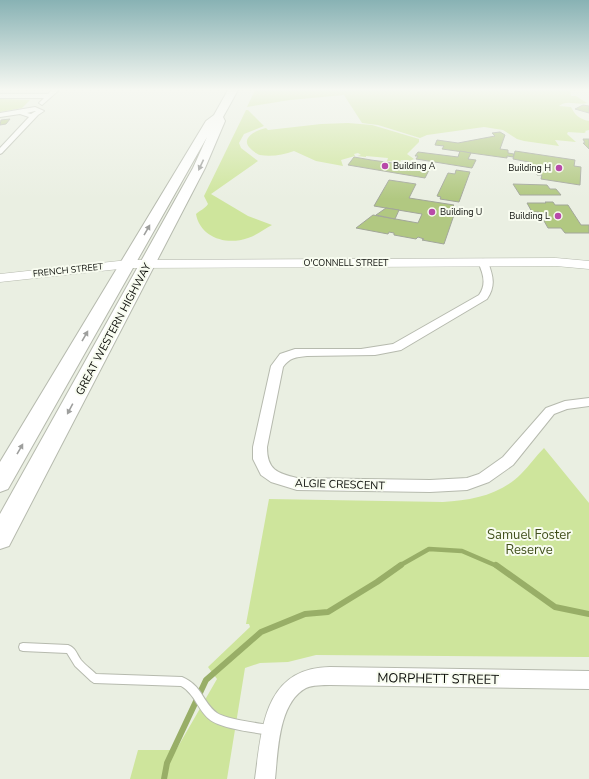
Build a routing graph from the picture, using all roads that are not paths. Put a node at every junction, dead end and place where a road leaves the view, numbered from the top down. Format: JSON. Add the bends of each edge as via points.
{"nodes":[{"id":1,"x":15,"y":126,"type":"edge"},
{"id":2,"x":22,"y":126,"type":"edge"},
{"id":3,"x":208,"y":126,"type":"edge"},
{"id":4,"x":218,"y":126,"type":"edge"},
{"id":5,"x":0,"y":143,"type":"edge"},
{"id":6,"x":0,"y":152,"type":"edge"},
{"id":7,"x":589,"y":259,"type":"edge"},
{"id":8,"x":483,"y":262,"type":"junction"},
{"id":9,"x":556,"y":262,"type":"junction"},
{"id":10,"x":137,"y":264,"type":"junction"},
{"id":11,"x":589,"y":266,"type":"edge"},
{"id":12,"x":0,"y":278,"type":"edge"},
{"id":13,"x":589,"y":402,"type":"edge"},
{"id":14,"x":0,"y":482,"type":"edge"},
{"id":15,"x":0,"y":538,"type":"edge"},
{"id":16,"x":23,"y":647,"type":"dead end"},
{"id":17,"x":589,"y":680,"type":"edge"},
{"id":18,"x":272,"y":730,"type":"junction"},
{"id":19,"x":265,"y":779,"type":"edge"}],
"edges":[{"from":1,"to":5,"type":"street"},
{"from":2,"to":6,"type":"street"},
{"from":10,"to":3,"type":"highway","name":"GREAT WESTERN HIGHWAY","one_way":true},
{"from":4,"to":10,"type":"highway","name":"GREAT WESTERN HIGHWAY","one_way":true,"via":[[199,168]]},
{"from":7,"to":9,"type":"street","name":"O'CONNELL STREET"},
{"from":8,"to":9,"type":"street","name":"O'CONNELL STREET"},
{"from":8,"to":10,"type":"street","name":"O'CONNELL STREET"},
{"from":8,"to":13,"type":"street","name":"ALGIE CRESCENT","via":[[490,282],[483,297],[397,347],[372,352],[295,353],[284,357],[277,366],[260,447],[260,459],[266,471],[282,481],[304,485],[467,484],[484,478],[508,461],[550,411],[565,404]]},
{"from":9,"to":11,"type":"street","name":"O'CONNELL STREET"},
{"from":10,"to":12,"type":"street","name":"FRENCH STREET"},
{"from":14,"to":10,"type":"highway","name":"GREAT WESTERN HIGHWAY","one_way":true},
{"from":10,"to":15,"type":"highway","name":"GREAT WESTERN HIGHWAY","one_way":true},
{"from":16,"to":18,"type":"lane","via":[[68,649],[94,678],[178,682],[189,686],[214,717]]},
{"from":17,"to":18,"type":"street","name":"MORPHETT STREET","via":[[330,676],[302,680],[290,689],[279,706]]},
{"from":18,"to":19,"type":"street"}]}
